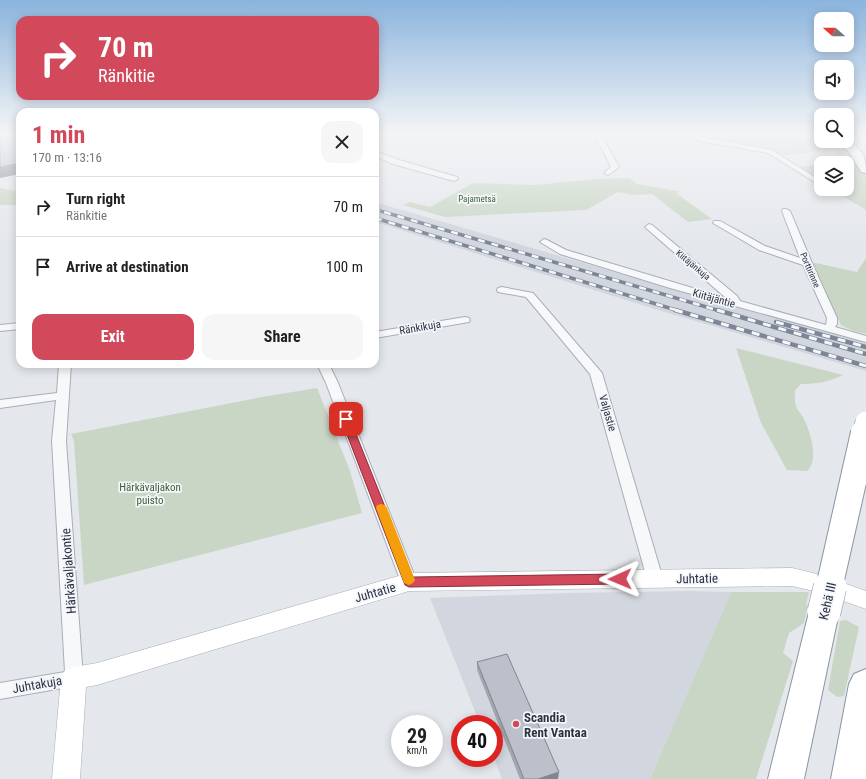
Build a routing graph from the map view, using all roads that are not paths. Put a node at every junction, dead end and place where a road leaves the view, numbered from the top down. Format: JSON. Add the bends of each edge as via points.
{"nodes":[{"id":1,"x":421,"y":169,"type":"edge"},
{"id":2,"x":612,"y":169,"type":"edge"},
{"id":3,"x":798,"y":169,"type":"edge"},
{"id":4,"x":608,"y":173,"type":"dead end"},
{"id":5,"x":454,"y":179,"type":"dead end"},
{"id":6,"x":814,"y":179,"type":"edge"},
{"id":7,"x":786,"y":211,"type":"dead end"},
{"id":8,"x":717,"y":223,"type":"dead end"},
{"id":9,"x":649,"y":227,"type":"dead end"},
{"id":10,"x":544,"y":242,"type":"dead end"},
{"id":11,"x":807,"y":263,"type":"junction"},
{"id":12,"x":502,"y":290,"type":"dead end"},
{"id":13,"x":736,"y":304,"type":"junction"},
{"id":14,"x":465,"y":320,"type":"dead end"},
{"id":15,"x":16,"y":326,"type":"edge"},
{"id":16,"x":0,"y":328,"type":"edge"},
{"id":17,"x":829,"y":328,"type":"junction"},
{"id":18,"x":379,"y":334,"type":"edge"},
{"id":19,"x":866,"y":339,"type":"edge"},
{"id":20,"x":65,"y":368,"type":"edge"},
{"id":21,"x":325,"y":368,"type":"edge"},
{"id":22,"x":62,"y":396,"type":"junction"},
{"id":23,"x":0,"y":404,"type":"edge"},
{"id":24,"x":866,"y":422,"type":"edge"},
{"id":25,"x":655,"y":579,"type":"junction"},
{"id":26,"x":409,"y":582,"type":"junction"},
{"id":27,"x":866,"y":600,"type":"edge"},
{"id":28,"x":74,"y":678,"type":"junction"},
{"id":29,"x":866,"y":684,"type":"edge"},
{"id":30,"x":0,"y":691,"type":"edge"},
{"id":31,"x":66,"y":779,"type":"edge"},
{"id":32,"x":786,"y":779,"type":"edge"},
{"id":33,"x":849,"y":779,"type":"edge"}],
"edges":[{"from":1,"to":5,"type":"street"},
{"from":2,"to":4,"type":"street"},
{"from":3,"to":6,"type":"street"},
{"from":7,"to":11,"type":"street","name":"Porttirinne"},
{"from":8,"to":11,"type":"street","via":[[762,248]]},
{"from":9,"to":13,"type":"street","name":"Kiitäjänkuja"},
{"from":10,"to":13,"type":"street","name":"Kiitäjäntie","via":[[563,252]]},
{"from":11,"to":17,"type":"street","name":"Porttirinne","via":[[832,318]]},
{"from":12,"to":25,"type":"street","name":"Valjastie","via":[[529,295],[596,374]]},
{"from":13,"to":17,"type":"street","name":"Kiitäjäntie"},
{"from":14,"to":18,"type":"street","name":"Ränkikuja"},
{"from":15,"to":16,"type":"street"},
{"from":17,"to":19,"type":"street","name":"Kiitäjäntie"},
{"from":20,"to":22,"type":"street","name":"Härkävaljakontie"},
{"from":21,"to":26,"type":"street"},
{"from":22,"to":23,"type":"street"},
{"from":22,"to":28,"type":"street","name":"Härkävaljakontie","via":[[59,441]]},
{"from":24,"to":32,"type":"highway","name":"Kehä III","bridge":true},
{"from":25,"to":26,"type":"street","name":"Juhtatie"},
{"from":25,"to":27,"type":"street","name":"Juhtatie","via":[[792,577]]},
{"from":26,"to":28,"type":"street","name":"Juhtatie","via":[[97,674]]},
{"from":28,"to":30,"type":"street","name":"Juhtakuja"},
{"from":28,"to":31,"type":"street","name":"Härkävaljakontie"},
{"from":29,"to":33,"type":"highway"}]}
